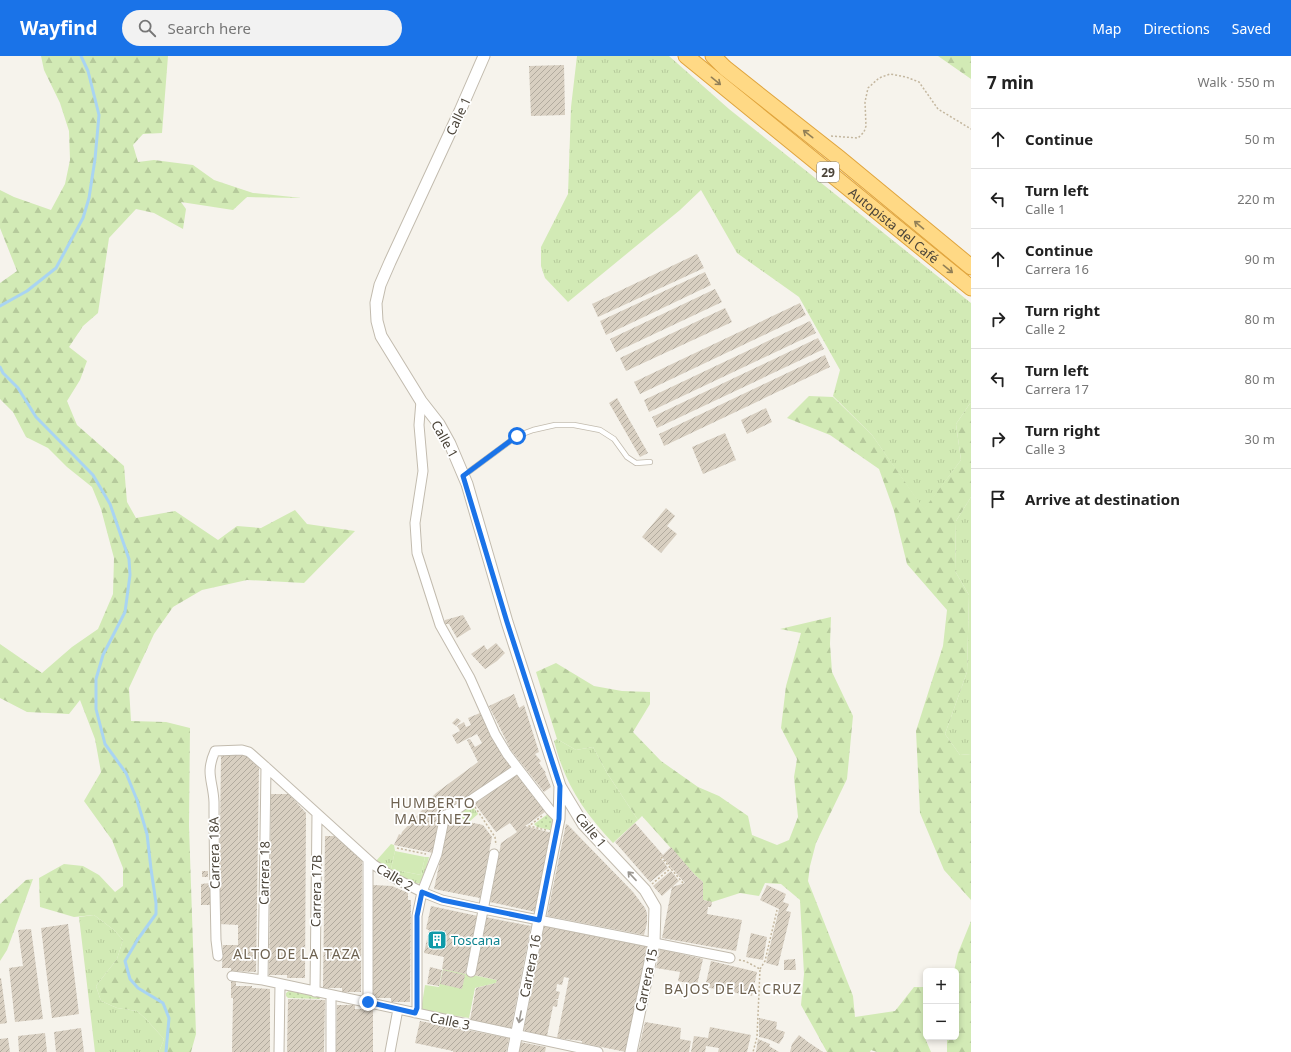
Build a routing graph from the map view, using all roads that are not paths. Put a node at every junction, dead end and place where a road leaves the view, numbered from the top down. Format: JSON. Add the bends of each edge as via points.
{"nodes":[{"id":1,"x":484,"y":56,"type":"edge"},
{"id":2,"x":686,"y":56,"type":"edge"},
{"id":3,"x":713,"y":56,"type":"edge"},
{"id":4,"x":971,"y":267,"type":"edge"},
{"id":5,"x":971,"y":288,"type":"edge"},
{"id":6,"x":421,"y":401,"type":"junction"},
{"id":7,"x":650,"y":462,"type":"dead end"},
{"id":8,"x":463,"y":476,"type":"junction"},
{"id":9,"x":215,"y":751,"type":"joint"},
{"id":10,"x":266,"y":767,"type":"junction"},
{"id":11,"x":517,"y":769,"type":"junction"},
{"id":12,"x":560,"y":786,"type":"junction"},
{"id":13,"x":317,"y":814,"type":"junction"},
{"id":14,"x":559,"y":819,"type":"junction"},
{"id":15,"x":494,"y":854,"type":"road end"},
{"id":16,"x":368,"y":860,"type":"junction"},
{"id":17,"x":422,"y":892,"type":"junction"},
{"id":18,"x":655,"y":907,"type":"joint"},
{"id":19,"x":483,"y":909,"type":"junction"},
{"id":20,"x":539,"y":920,"type":"junction"},
{"id":21,"x":654,"y":943,"type":"junction"},
{"id":22,"x":218,"y":956,"type":"dead end"},
{"id":23,"x":730,"y":958,"type":"road end"},
{"id":24,"x":471,"y":972,"type":"dead end"},
{"id":25,"x":232,"y":976,"type":"dead end"},
{"id":26,"x":263,"y":980,"type":"junction"},
{"id":27,"x":280,"y":984,"type":"junction"},
{"id":28,"x":315,"y":992,"type":"junction"},
{"id":29,"x":331,"y":996,"type":"junction"},
{"id":30,"x":368,"y":1002,"type":"junction"},
{"id":31,"x":398,"y":1009,"type":"junction"},
{"id":32,"x":415,"y":1013,"type":"junction"},
{"id":33,"x":516,"y":1035,"type":"junction"},
{"id":34,"x":279,"y":1052,"type":"edge"},
{"id":35,"x":331,"y":1052,"type":"edge"},
{"id":36,"x":390,"y":1052,"type":"edge"},
{"id":37,"x":513,"y":1052,"type":"edge"},
{"id":38,"x":598,"y":1052,"type":"edge"},
{"id":39,"x":631,"y":1052,"type":"edge"}],
"edges":[{"from":1,"to":6,"type":"street","name":"Calle 1","via":[[390,262],[380,285],[376,303],[381,336]]},
{"from":2,"to":5,"type":"highway","name":"Autopista del Café","number":"29","one_way":true},
{"from":4,"to":3,"type":"highway","name":"Autopista del Café","number":"29","one_way":true},
{"from":6,"to":8,"type":"street","name":"Calle 1","via":[[442,430]]},
{"from":6,"to":11,"type":"street","name":"Calle 1","via":[[423,471],[415,523],[417,553],[440,625],[470,678],[496,734]]},
{"from":7,"to":8,"type":"lane","via":[[636,463],[627,457],[614,439],[600,430],[574,425],[555,425],[517,436]]},
{"from":8,"to":12,"type":"street","name":"Calle 1"},
{"from":9,"to":10,"type":"street","name":"Calle 2","via":[[249,752]]},
{"from":9,"to":22,"type":"street","name":"Carrera 18A","via":[[209,771],[214,795]]},
{"from":10,"to":13,"type":"street","name":"Calle 2"},
{"from":10,"to":26,"type":"street","name":"Carrera 18"},
{"from":11,"to":14,"type":"street","name":"Calle 1"},
{"from":11,"to":17,"type":"street","via":[[460,808],[445,815],[436,856]]},
{"from":12,"to":14,"type":"street","name":"Carrera 16"},
{"from":18,"to":12,"type":"street","name":"Calle 1","one_way":true,"via":[[645,890],[583,824]]},
{"from":13,"to":16,"type":"street","name":"Calle 2"},
{"from":13,"to":28,"type":"street","name":"Carrera 17B"},
{"from":14,"to":20,"type":"street","name":"Carrera 16"},
{"from":15,"to":19,"type":"street"},
{"from":16,"to":17,"type":"street","name":"Calle 2","via":[[396,879]]},
{"from":16,"to":30,"type":"street"},
{"from":17,"to":19,"type":"street","name":"Calle 2","via":[[442,900]]},
{"from":17,"to":32,"type":"street","via":[[417,916]]},
{"from":18,"to":21,"type":"street","name":"Carrera 15"},
{"from":19,"to":20,"type":"street","name":"Calle 2"},
{"from":19,"to":24,"type":"street"},
{"from":20,"to":21,"type":"street","name":"Calle 2"},
{"from":20,"to":33,"type":"street","name":"Carrera 16","one_way":true},
{"from":21,"to":23,"type":"street","name":"Calle 2"},
{"from":21,"to":39,"type":"street","name":"Carrera 15"},
{"from":25,"to":26,"type":"street","name":"Calle 3"},
{"from":26,"to":27,"type":"street","name":"Calle 3"},
{"from":27,"to":28,"type":"street","name":"Calle 3"},
{"from":27,"to":34,"type":"street"},
{"from":28,"to":29,"type":"street","name":"Calle 3"},
{"from":29,"to":30,"type":"street","name":"Calle 3"},
{"from":29,"to":35,"type":"street"},
{"from":30,"to":31,"type":"street","name":"Calle 3"},
{"from":31,"to":32,"type":"street","name":"Calle 3"},
{"from":31,"to":36,"type":"street"},
{"from":32,"to":33,"type":"street","name":"Calle 3"},
{"from":33,"to":37,"type":"street","name":"Carrera 16"},
{"from":33,"to":38,"type":"street","name":"Calle 3"}]}
